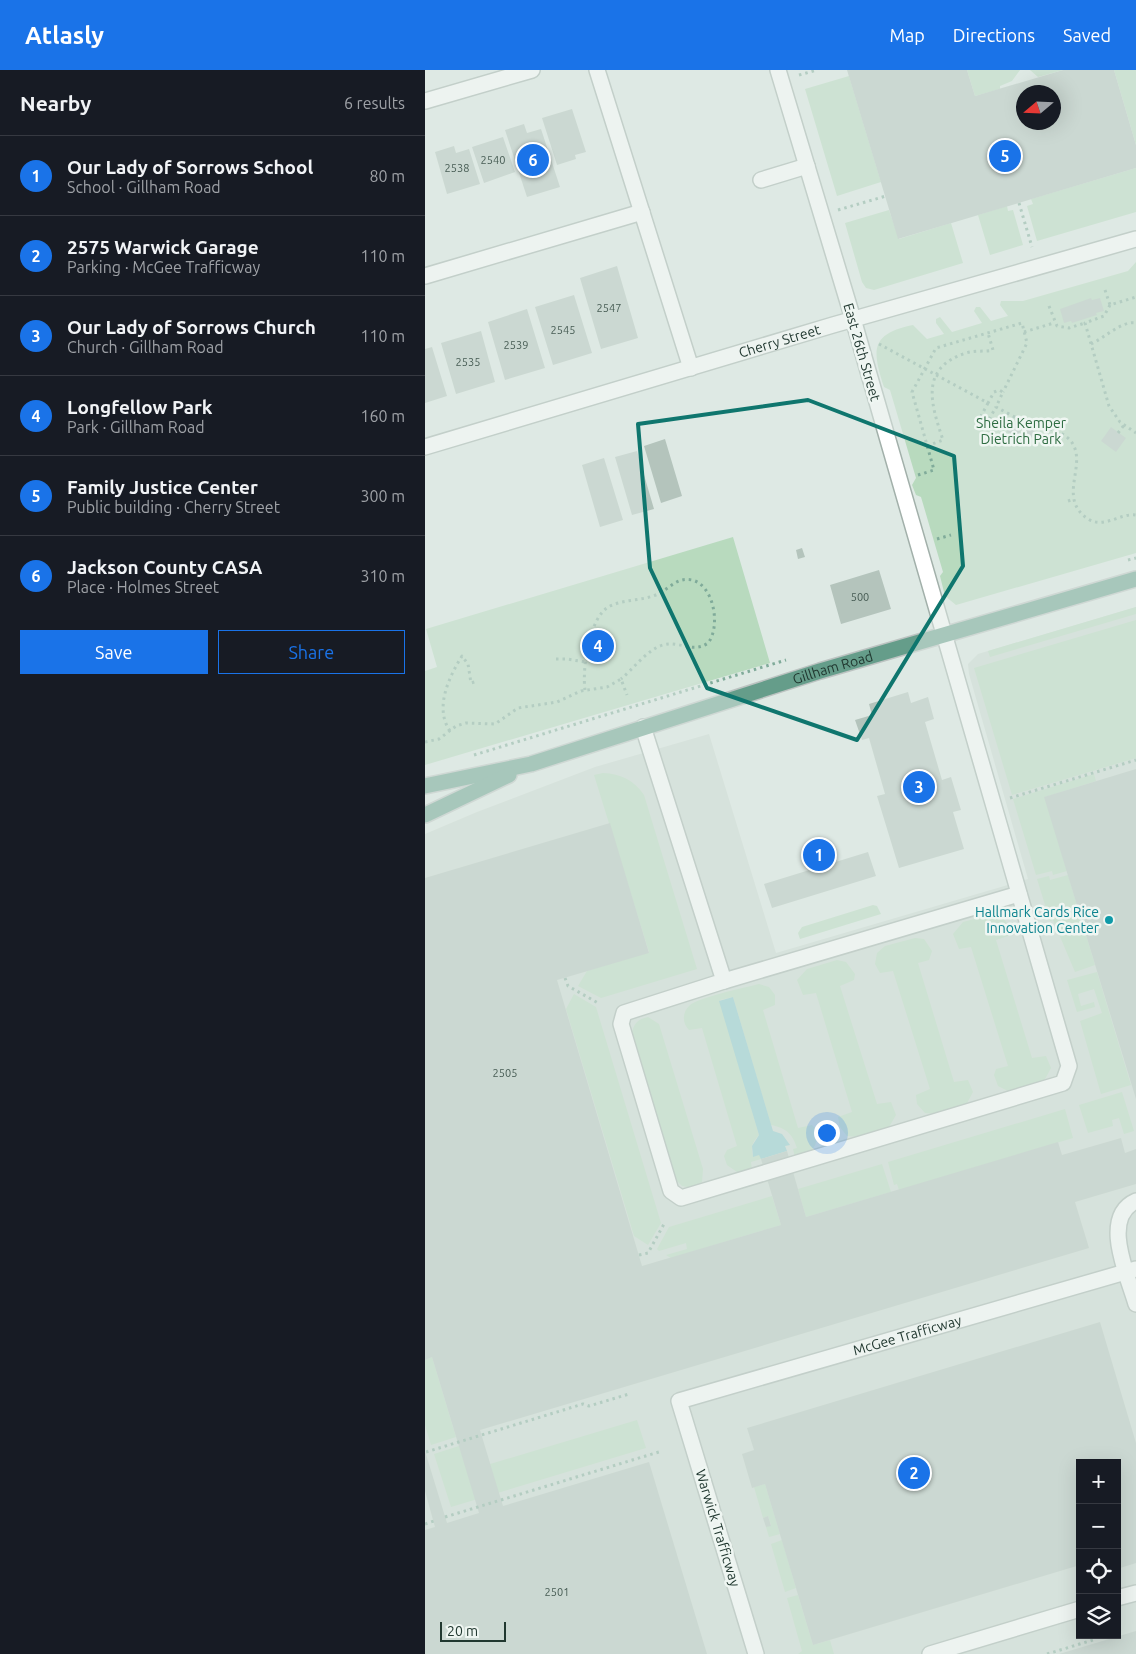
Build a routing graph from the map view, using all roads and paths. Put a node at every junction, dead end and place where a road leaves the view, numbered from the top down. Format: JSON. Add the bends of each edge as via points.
{"nodes":[{"id":1,"x":532,"y":70,"type":"edge"},
{"id":2,"x":597,"y":70,"type":"edge"},
{"id":3,"x":779,"y":70,"type":"edge"},
{"id":4,"x":817,"y":70,"type":"edge"},
{"id":5,"x":797,"y":76,"type":"dead end"},
{"id":6,"x":425,"y":101,"type":"edge"},
{"id":7,"x":807,"y":166,"type":"junction"},
{"id":8,"x":761,"y":180,"type":"dead end"},
{"id":9,"x":886,"y":196,"type":"dead end"},
{"id":10,"x":1019,"y":203,"type":"dead end"},
{"id":11,"x":845,"y":208,"type":"dead end"},
{"id":12,"x":642,"y":212,"type":"junction"},
{"id":13,"x":1136,"y":238,"type":"edge"},
{"id":14,"x":1032,"y":247,"type":"dead end"},
{"id":15,"x":425,"y":276,"type":"edge"},
{"id":16,"x":1105,"y":290,"type":"dead end"},
{"id":17,"x":1136,"y":297,"type":"edge"},
{"id":18,"x":1110,"y":305,"type":"junction"},
{"id":19,"x":1049,"y":306,"type":"dead end"},
{"id":20,"x":853,"y":319,"type":"junction"},
{"id":21,"x":1054,"y":323,"type":"junction"},
{"id":22,"x":1085,"y":323,"type":"junction"},
{"id":23,"x":1136,"y":323,"type":"edge"},
{"id":24,"x":1025,"y":332,"type":"junction"},
{"id":25,"x":988,"y":333,"type":"junction"},
{"id":26,"x":877,"y":344,"type":"dead end"},
{"id":27,"x":1091,"y":344,"type":"junction"},
{"id":28,"x":691,"y":368,"type":"junction"},
{"id":29,"x":924,"y":368,"type":"junction"},
{"id":30,"x":936,"y":375,"type":"junction"},
{"id":31,"x":1003,"y":392,"type":"junction"},
{"id":32,"x":988,"y":403,"type":"junction"},
{"id":33,"x":996,"y":407,"type":"junction"},
{"id":34,"x":1124,"y":426,"type":"junction"},
{"id":35,"x":1118,"y":432,"type":"dead end"},
{"id":36,"x":1136,"y":433,"type":"edge"},
{"id":37,"x":927,"y":446,"type":"junction"},
{"id":38,"x":425,"y":447,"type":"edge"},
{"id":39,"x":918,"y":475,"type":"dead end"},
{"id":40,"x":1074,"y":499,"type":"junction"},
{"id":41,"x":1068,"y":501,"type":"dead end"},
{"id":42,"x":1136,"y":515,"type":"edge"},
{"id":43,"x":951,"y":535,"type":"dead end"},
{"id":44,"x":937,"y":539,"type":"dead end"},
{"id":45,"x":1136,"y":578,"type":"edge"},
{"id":46,"x":943,"y":634,"type":"junction"},
{"id":47,"x":556,"y":659,"type":"dead end"},
{"id":48,"x":585,"y":662,"type":"junction"},
{"id":49,"x":621,"y":679,"type":"junction"},
{"id":50,"x":478,"y":681,"type":"dead end"},
{"id":51,"x":585,"y":690,"type":"junction"},
{"id":52,"x":627,"y":695,"type":"dead end"},
{"id":53,"x":643,"y":727,"type":"junction"},
{"id":54,"x":450,"y":731,"type":"junction"},
{"id":55,"x":425,"y":742,"type":"edge"},
{"id":56,"x":1136,"y":760,"type":"edge"},
{"id":57,"x":531,"y":764,"type":"junction"},
{"id":58,"x":425,"y":786,"type":"edge"},
{"id":59,"x":1013,"y":796,"type":"dead end"},
{"id":60,"x":425,"y":815,"type":"edge"},
{"id":61,"x":1019,"y":894,"type":"junction"},
{"id":62,"x":565,"y":978,"type":"dead end"},
{"id":63,"x":724,"y":981,"type":"junction"},
{"id":64,"x":598,"y":1003,"type":"dead end"},
{"id":65,"x":1136,"y":1201,"type":"edge"},
{"id":66,"x":665,"y":1224,"type":"dead end"},
{"id":67,"x":639,"y":1255,"type":"dead end"},
{"id":68,"x":1131,"y":1271,"type":"edge"},
{"id":69,"x":1136,"y":1304,"type":"edge"},
{"id":70,"x":629,"y":1394,"type":"dead end"},
{"id":71,"x":679,"y":1402,"type":"joint"},
{"id":72,"x":662,"y":1451,"type":"dead end"},
{"id":73,"x":426,"y":1452,"type":"edge"},
{"id":74,"x":445,"y":1517,"type":"dead end"},
{"id":75,"x":434,"y":1521,"type":"dead end"},
{"id":76,"x":425,"y":1524,"type":"edge"},
{"id":77,"x":1136,"y":1593,"type":"edge"},
{"id":78,"x":1121,"y":1597,"type":"edge"},
{"id":79,"x":1076,"y":1610,"type":"edge"},
{"id":80,"x":1093,"y":1639,"type":"edge"},
{"id":81,"x":756,"y":1654,"type":"edge"},
{"id":82,"x":930,"y":1654,"type":"edge"},
{"id":83,"x":1047,"y":1654,"type":"edge"}],
"edges":[{"from":1,"to":6,"type":"street"},
{"from":2,"to":12,"type":"street"},
{"from":3,"to":7,"type":"street","name":"East 26th Street"},
{"from":4,"to":5,"type":"path"},
{"from":7,"to":8,"type":"street"},
{"from":7,"to":20,"type":"street","name":"East 26th Street"},
{"from":9,"to":11,"type":"path"},
{"from":10,"to":14,"type":"path"},
{"from":12,"to":15,"type":"street"},
{"from":12,"to":28,"type":"street"},
{"from":13,"to":20,"type":"street","name":"Cherry Street"},
{"from":16,"to":18,"type":"path"},
{"from":17,"to":18,"type":"path"},
{"from":18,"to":22,"type":"path","via":[[1104,316]]},
{"from":19,"to":21,"type":"path"},
{"from":20,"to":28,"type":"street","name":"Cherry Street"},
{"from":20,"to":46,"type":"street","name":"East 26th Street"},
{"from":21,"to":22,"type":"path","via":[[1066,328]]},
{"from":21,"to":24,"type":"path"},
{"from":22,"to":27,"type":"path"},
{"from":23,"to":27,"type":"path","via":[[1123,325]]},
{"from":24,"to":25,"type":"path","via":[[1022,323]]},
{"from":24,"to":31,"type":"path","via":[[1027,343]]},
{"from":25,"to":29,"type":"path","via":[[935,348]]},
{"from":25,"to":30,"type":"path","via":[[993,350],[958,356]]},
{"from":26,"to":29,"type":"path"},
{"from":27,"to":34,"type":"path","via":[[1107,400]]},
{"from":28,"to":38,"type":"street","name":"Cherry Street"},
{"from":29,"to":30,"type":"path"},
{"from":29,"to":37,"type":"path","via":[[912,392]]},
{"from":30,"to":32,"type":"path"},
{"from":30,"to":37,"type":"path","via":[[931,398],[943,440]]},
{"from":31,"to":32,"type":"path","via":[[994,392]]},
{"from":31,"to":33,"type":"path"},
{"from":32,"to":33,"type":"path","via":[[981,416],[986,425]]},
{"from":33,"to":40,"type":"path","via":[[1037,426],[1059,432],[1070,440],[1077,458]]},
{"from":34,"to":35,"type":"path"},
{"from":34,"to":36,"type":"path"},
{"from":37,"to":39,"type":"path","via":[[934,470]]},
{"from":40,"to":41,"type":"path"},
{"from":40,"to":42,"type":"path","via":[[1081,512],[1093,521],[1105,522],[1126,514]]},
{"from":43,"to":44,"type":"path"},
{"from":45,"to":46,"type":"main road","name":"Gillham Road"},
{"from":46,"to":53,"type":"main road","name":"Gillham Road"},
{"from":46,"to":61,"type":"street","name":"East 26th Street"},
{"from":47,"to":48,"type":"path"},
{"from":48,"to":49,"type":"path","via":[[596,622],[610,606],[658,594],[679,580],[700,584],[713,610],[714,630],[708,643],[695,648],[673,644],[660,646]]},
{"from":48,"to":51,"type":"path"},
{"from":49,"to":51,"type":"path","via":[[607,687]]},
{"from":49,"to":52,"type":"path"},
{"from":50,"to":54,"type":"path","via":[[471,682],[468,664],[462,656],[442,707],[443,719]]},
{"from":51,"to":54,"type":"path","via":[[557,702],[518,708],[495,724],[466,723]]},
{"from":53,"to":57,"type":"main road","name":"Gillham Road"},
{"from":53,"to":63,"type":"street"},
{"from":54,"to":55,"type":"path","via":[[434,741]]},
{"from":56,"to":59,"type":"path"},
{"from":57,"to":58,"type":"main road","name":"Gillham Road"},
{"from":57,"to":60,"type":"main road","name":"Gillham Road"},
{"from":61,"to":63,"type":"street"},
{"from":61,"to":63,"type":"street","name":"East 26th Street","via":[[1069,1066],[1063,1083],[681,1198],[671,1192],[621,1024],[624,1013]]},
{"from":62,"to":64,"type":"path","via":[[568,986]]},
{"from":65,"to":68,"type":"street","via":[[1123,1210],[1117,1227],[1119,1244]]},
{"from":66,"to":67,"type":"path","via":[[649,1253]]},
{"from":68,"to":69,"type":"street"},
{"from":68,"to":71,"type":"street","name":"McGee Trafficway"},
{"from":70,"to":73,"type":"path","via":[[589,1406],[583,1404]]},
{"from":71,"to":81,"type":"street","name":"Warwick Trafficway"},
{"from":72,"to":74,"type":"path"},
{"from":75,"to":76,"type":"path"},
{"from":77,"to":78,"type":"street"},
{"from":79,"to":82,"type":"street"},
{"from":80,"to":83,"type":"path"}]}
